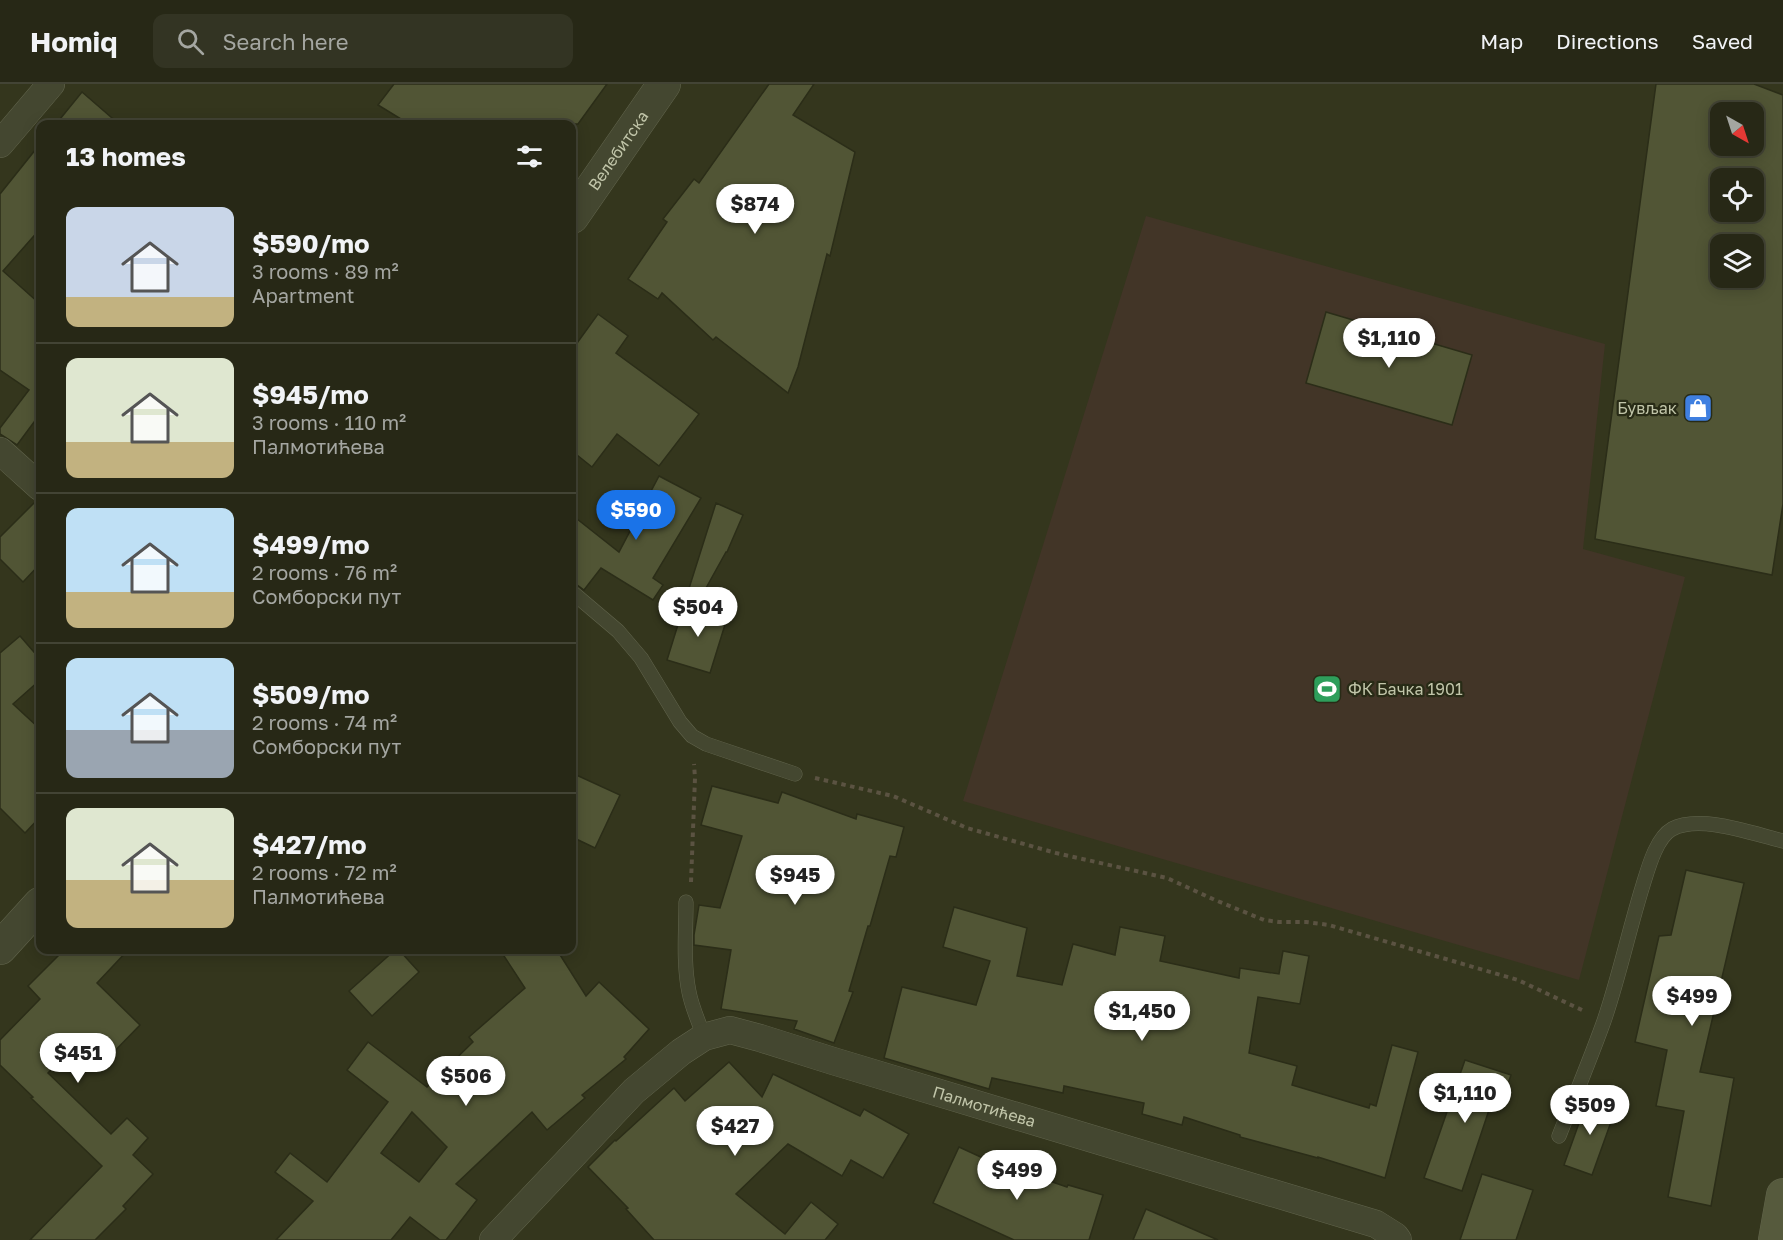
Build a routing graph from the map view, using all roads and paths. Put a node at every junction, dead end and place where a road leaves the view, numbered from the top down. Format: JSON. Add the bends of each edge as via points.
{"nodes":[{"id":1,"x":51,"y":84,"type":"edge"},
{"id":2,"x":664,"y":84,"type":"edge"},
{"id":3,"x":0,"y":144,"type":"edge"},
{"id":4,"x":576,"y":211,"type":"edge"},
{"id":5,"x":0,"y":451,"type":"edge"},
{"id":6,"x":36,"y":483,"type":"edge"},
{"id":7,"x":576,"y":595,"type":"edge"},
{"id":8,"x":692,"y":736,"type":"junction"},
{"id":9,"x":795,"y":774,"type":"joint"},
{"id":10,"x":1783,"y":841,"type":"edge"},
{"id":11,"x":686,"y":902,"type":"joint"},
{"id":12,"x":36,"y":908,"type":"edge"},
{"id":13,"x":0,"y":948,"type":"edge"},
{"id":14,"x":1604,"y":1020,"type":"junction"},
{"id":15,"x":704,"y":1037,"type":"junction"},
{"id":16,"x":1559,"y":1136,"type":"dead end"},
{"id":17,"x":1783,"y":1195,"type":"edge"},
{"id":18,"x":493,"y":1240,"type":"edge"},
{"id":19,"x":1398,"y":1240,"type":"edge"},
{"id":20,"x":1775,"y":1240,"type":"edge"}],
"edges":[{"from":1,"to":3,"type":"street"},
{"from":2,"to":4,"type":"street","name":"Велебитска"},
{"from":5,"to":6,"type":"street"},
{"from":7,"to":8,"type":"lane","via":[[618,631],[641,658]]},
{"from":8,"to":9,"type":"lane"},
{"from":8,"to":11,"type":"path","via":[[695,778],[691,882]]},
{"from":9,"to":14,"type":"path","via":[[893,796],[967,828],[1056,853],[1167,878],[1264,920],[1329,925],[1518,980]]},
{"from":10,"to":14,"type":"lane","via":[[1700,824],[1670,830],[1652,857]]},
{"from":11,"to":15,"type":"lane","via":[[686,971],[693,1009]]},
{"from":12,"to":13,"type":"street"},
{"from":14,"to":16,"type":"lane"},
{"from":15,"to":18,"type":"street","name":"Палмотићева","via":[[634,1091]]},
{"from":15,"to":19,"type":"street","name":"Палмотићева","via":[[730,1030],[760,1038],[1376,1224]]},
{"from":17,"to":20,"type":"main road"}]}
